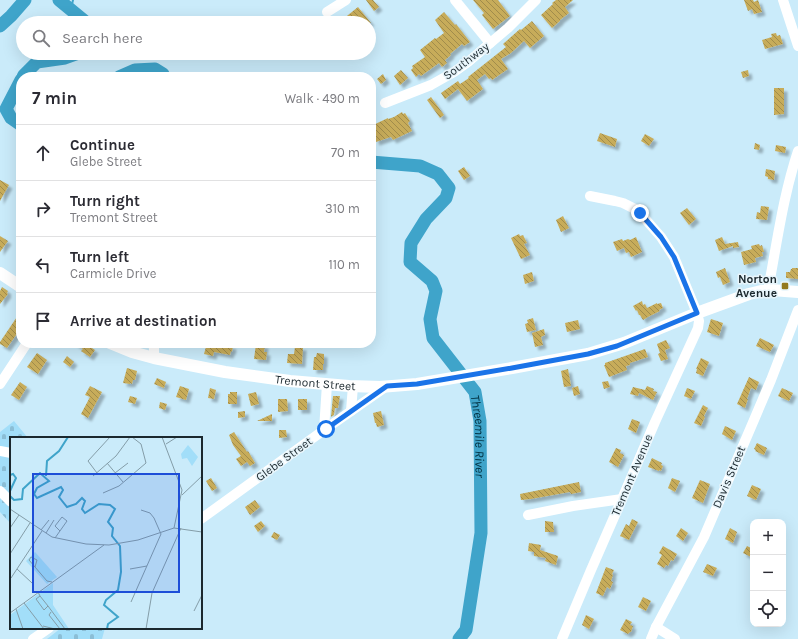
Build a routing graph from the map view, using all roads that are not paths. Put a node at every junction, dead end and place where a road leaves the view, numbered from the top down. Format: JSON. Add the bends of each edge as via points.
{"nodes":[{"id":1,"x":346,"y":0,"type":"edge"},
{"id":2,"x":455,"y":0,"type":"edge"},
{"id":3,"x":536,"y":0,"type":"edge"},
{"id":4,"x":783,"y":0,"type":"edge"},
{"id":5,"x":327,"y":12,"type":"dead end"},
{"id":6,"x":490,"y":43,"type":"junction"},
{"id":7,"x":798,"y":46,"type":"edge"},
{"id":8,"x":385,"y":103,"type":"dead end"},
{"id":9,"x":798,"y":151,"type":"edge"},
{"id":10,"x":590,"y":196,"type":"dead end"},
{"id":11,"x":0,"y":273,"type":"edge"},
{"id":12,"x":16,"y":284,"type":"edge"},
{"id":13,"x":768,"y":290,"type":"junction"},
{"id":14,"x":798,"y":292,"type":"edge"},
{"id":15,"x":798,"y":310,"type":"edge"},
{"id":16,"x":697,"y":313,"type":"junction"},
{"id":17,"x":24,"y":348,"type":"edge"},
{"id":18,"x":127,"y":348,"type":"edge"},
{"id":19,"x":154,"y":348,"type":"edge"},
{"id":20,"x":154,"y":358,"type":"junction"},
{"id":21,"x":0,"y":384,"type":"edge"},
{"id":22,"x":327,"y":384,"type":"junction"},
{"id":23,"x":353,"y":386,"type":"junction"},
{"id":24,"x":387,"y":386,"type":"junction"},
{"id":25,"x":351,"y":412,"type":"junction"},
{"id":26,"x":324,"y":430,"type":"junction"},
{"id":27,"x":0,"y":451,"type":"edge"},
{"id":28,"x":10,"y":453,"type":"edge"},
{"id":29,"x":0,"y":491,"type":"edge"},
{"id":30,"x":622,"y":499,"type":"junction"},
{"id":31,"x":10,"y":502,"type":"edge"},
{"id":32,"x":528,"y":515,"type":"dead end"},
{"id":33,"x":202,"y":518,"type":"edge"},
{"id":34,"x":656,"y":626,"type":"junction"},
{"id":35,"x":48,"y":629,"type":"edge"},
{"id":36,"x":562,"y":638,"type":"edge"},
{"id":37,"x":33,"y":639,"type":"edge"},
{"id":38,"x":651,"y":639,"type":"edge"},
{"id":39,"x":675,"y":639,"type":"edge"}],
"edges":[{"from":1,"to":5,"type":"street"},
{"from":2,"to":6,"type":"street"},
{"from":3,"to":6,"type":"street","name":"Southway"},
{"from":4,"to":7,"type":"street"},
{"from":6,"to":8,"type":"street","name":"Southway","via":[[442,79]]},
{"from":9,"to":13,"type":"street","via":[[785,200]]},
{"from":10,"to":16,"type":"street","via":[[623,203],[640,213],[674,257]]},
{"from":11,"to":12,"type":"main road"},
{"from":13,"to":14,"type":"main road","name":"Tremont Street"},
{"from":13,"to":16,"type":"main road","name":"Tremont Street","via":[[749,294]]},
{"from":15,"to":34,"type":"street","name":"Davis Street","via":[[704,537]]},
{"from":16,"to":24,"type":"main road","name":"Tremont Street","via":[[624,343],[572,358],[417,384]]},
{"from":16,"to":30,"type":"street","name":"Tremont Avenue","via":[[698,328]]},
{"from":17,"to":21,"type":"street"},
{"from":18,"to":20,"type":"main road","name":"Tremont Street"},
{"from":19,"to":20,"type":"street"},
{"from":20,"to":22,"type":"main road","name":"Tremont Street","via":[[225,372]]},
{"from":22,"to":23,"type":"main road","name":"Tremont Street"},
{"from":22,"to":26,"type":"street"},
{"from":23,"to":24,"type":"main road","name":"Tremont Street"},
{"from":23,"to":25,"type":"street"},
{"from":24,"to":25,"type":"street","name":"Glebe Street"},
{"from":25,"to":26,"type":"street","name":"Glebe Street"},
{"from":26,"to":33,"type":"street","name":"Glebe Street"},
{"from":27,"to":28,"type":"street"},
{"from":29,"to":31,"type":"street"},
{"from":30,"to":32,"type":"street"},
{"from":30,"to":36,"type":"street","name":"Tremont Avenue"},
{"from":34,"to":38,"type":"street","name":"Davis Street"},
{"from":34,"to":39,"type":"street"},
{"from":35,"to":37,"type":"street"}]}
